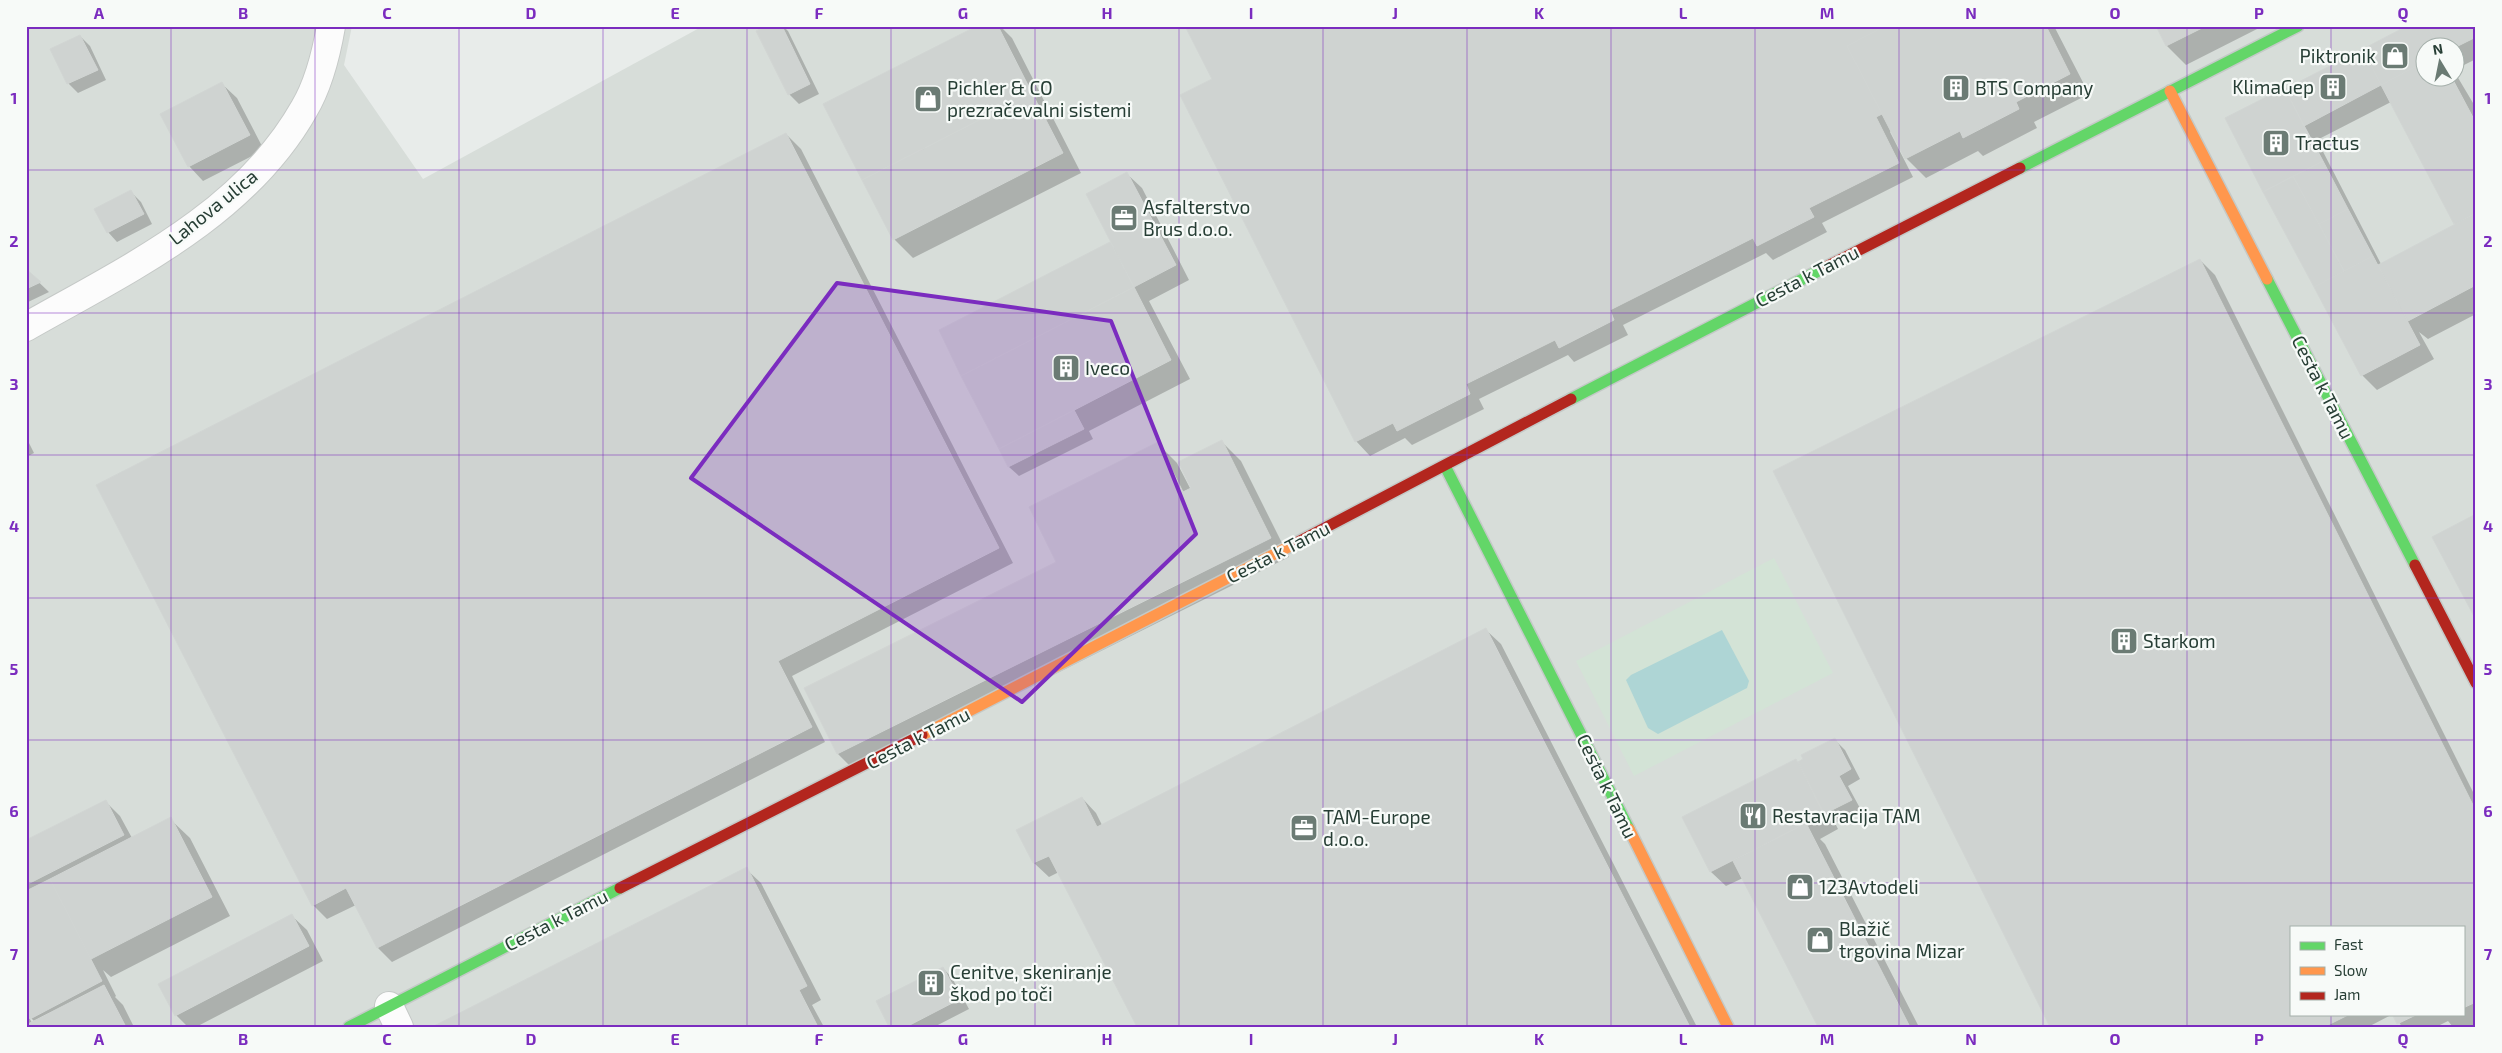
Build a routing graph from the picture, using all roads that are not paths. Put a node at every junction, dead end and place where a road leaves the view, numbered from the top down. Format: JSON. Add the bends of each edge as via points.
{"nodes":[{"id":1,"x":331,"y":26,"type":"edge"},
{"id":2,"x":2298,"y":26,"type":"edge"},
{"id":3,"x":2170,"y":92,"type":"junction"},
{"id":4,"x":26,"y":327,"type":"edge"},
{"id":5,"x":1445,"y":466,"type":"junction"},
{"id":6,"x":2476,"y":683,"type":"edge"},
{"id":7,"x":394,"y":1016,"type":"edge"},
{"id":8,"x":349,"y":1027,"type":"edge"},
{"id":9,"x":1728,"y":1027,"type":"edge"}],
"edges":[{"from":1,"to":4,"type":"street","name":"Lahova ulica","via":[[325,58],[305,108],[283,143],[251,180],[156,254]]},
{"from":2,"to":3,"type":"street","name":"Cesta k Tamu"},
{"from":3,"to":5,"type":"street","name":"Cesta k Tamu","via":[[1670,346]]},
{"from":3,"to":6,"type":"street","name":"Cesta k Tamu"},
{"from":5,"to":7,"type":"street","name":"Cesta k Tamu","via":[[948,722]]},
{"from":5,"to":9,"type":"street","name":"Cesta k Tamu"},
{"from":7,"to":8,"type":"street","name":"Cesta k Tamu"}]}
